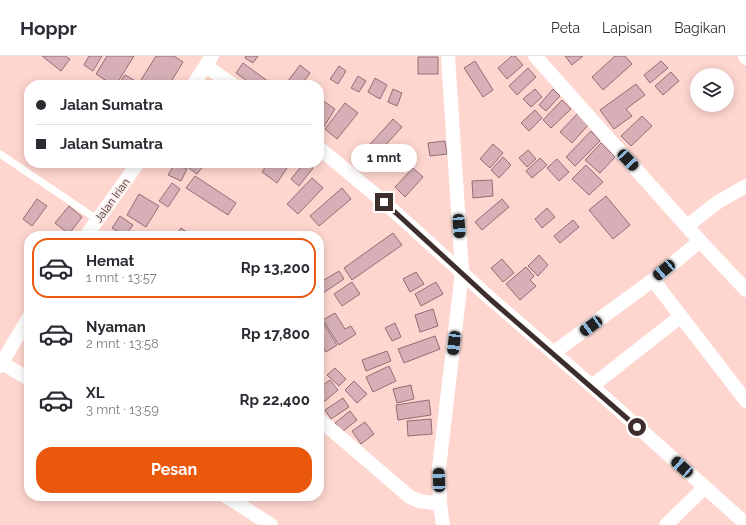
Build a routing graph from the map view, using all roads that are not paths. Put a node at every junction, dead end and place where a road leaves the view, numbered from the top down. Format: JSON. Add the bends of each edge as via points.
{"nodes":[{"id":1,"x":448,"y":56,"type":"edge"},
{"id":2,"x":535,"y":56,"type":"edge"},
{"id":3,"x":209,"y":61,"type":"edge"},
{"id":4,"x":196,"y":80,"type":"edge"},
{"id":5,"x":228,"y":80,"type":"edge"},
{"id":6,"x":324,"y":152,"type":"edge"},
{"id":7,"x":0,"y":154,"type":"edge"},
{"id":8,"x":134,"y":168,"type":"edge"},
{"id":9,"x":746,"y":186,"type":"edge"},
{"id":10,"x":98,"y":220,"type":"junction"},
{"id":11,"x":687,"y":226,"type":"junction"},
{"id":12,"x":90,"y":231,"type":"edge"},
{"id":13,"x":700,"y":241,"type":"junction"},
{"id":14,"x":462,"y":272,"type":"junction"},
{"id":15,"x":653,"y":280,"type":"junction"},
{"id":16,"x":746,"y":290,"type":"edge"},
{"id":17,"x":681,"y":316,"type":"junction"},
{"id":18,"x":24,"y":326,"type":"edge"},
{"id":19,"x":553,"y":353,"type":"junction"},
{"id":20,"x":1,"y":365,"type":"edge"},
{"id":21,"x":24,"y":376,"type":"edge"},
{"id":22,"x":592,"y":386,"type":"junction"},
{"id":23,"x":746,"y":401,"type":"edge"},
{"id":24,"x":324,"y":423,"type":"edge"},
{"id":25,"x":704,"y":488,"type":"junction"},
{"id":26,"x":234,"y":501,"type":"edge"},
{"id":27,"x":440,"y":504,"type":"junction"},
{"id":28,"x":746,"y":524,"type":"edge"},
{"id":29,"x":271,"y":525,"type":"edge"},
{"id":30,"x":443,"y":525,"type":"edge"},
{"id":31,"x":666,"y":525,"type":"edge"}],
"edges":[{"from":1,"to":14,"type":"street"},
{"from":2,"to":11,"type":"street"},
{"from":3,"to":4,"type":"street"},
{"from":3,"to":5,"type":"street"},
{"from":6,"to":14,"type":"street"},
{"from":7,"to":10,"type":"lane"},
{"from":8,"to":10,"type":"street","name":"Jalan Irian"},
{"from":9,"to":11,"type":"street","via":[[718,202]]},
{"from":10,"to":12,"type":"street","name":"Jalan Irian"},
{"from":11,"to":13,"type":"street"},
{"from":13,"to":15,"type":"street"},
{"from":13,"to":16,"type":"street"},
{"from":14,"to":19,"type":"street"},
{"from":14,"to":27,"type":"street","via":[[439,460]]},
{"from":15,"to":17,"type":"street"},
{"from":15,"to":19,"type":"street"},
{"from":17,"to":22,"type":"street"},
{"from":17,"to":23,"type":"street"},
{"from":18,"to":20,"type":"street"},
{"from":19,"to":22,"type":"street"},
{"from":20,"to":21,"type":"street"},
{"from":22,"to":25,"type":"street"},
{"from":24,"to":27,"type":"street","via":[[410,497]]},
{"from":25,"to":28,"type":"street"},
{"from":25,"to":31,"type":"street"},
{"from":26,"to":29,"type":"street"},
{"from":27,"to":30,"type":"street"}]}
